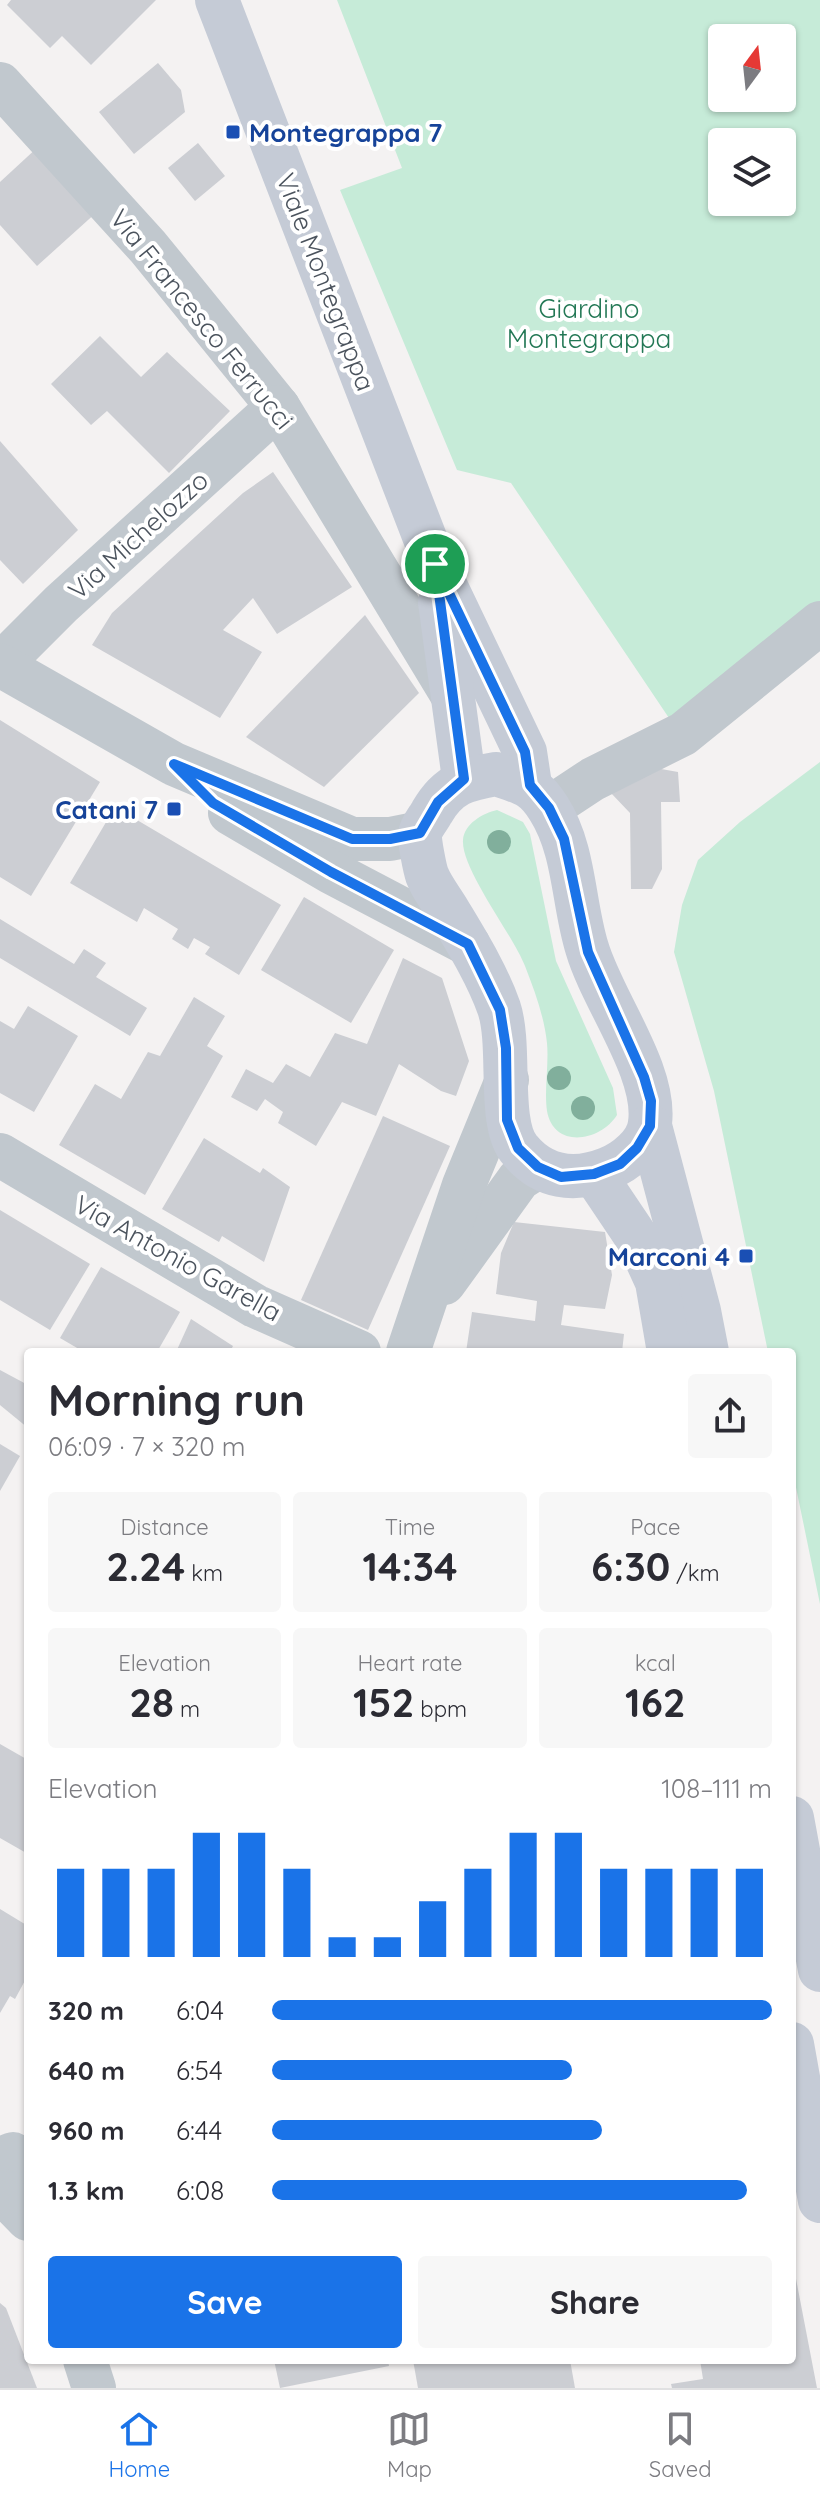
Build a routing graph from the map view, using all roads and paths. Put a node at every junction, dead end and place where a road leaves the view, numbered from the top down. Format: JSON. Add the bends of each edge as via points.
{"nodes":[{"id":1,"x":217,"y":0,"type":"edge"},
{"id":2,"x":0,"y":84,"type":"edge"},
{"id":3,"x":278,"y":407,"type":"junction"},
{"id":4,"x":435,"y":564,"type":"junction"},
{"id":5,"x":820,"y":623,"type":"edge"},
{"id":6,"x":0,"y":665,"type":"edge"},
{"id":7,"x":453,"y":696,"type":"junction"},
{"id":8,"x":174,"y":764,"type":"junction"},
{"id":9,"x":464,"y":779,"type":"junction"},
{"id":10,"x":540,"y":796,"type":"junction"},
{"id":11,"x":420,"y":833,"type":"junction"},
{"id":12,"x":468,"y":944,"type":"junction"},
{"id":13,"x":507,"y":1080,"type":"junction"},
{"id":14,"x":650,"y":1126,"type":"junction"},
{"id":15,"x":0,"y":1155,"type":"edge"},
{"id":16,"x":538,"y":1167,"type":"junction"},
{"id":17,"x":594,"y":1174,"type":"junction"},
{"id":18,"x":412,"y":1338,"type":"edge"},
{"id":19,"x":350,"y":1348,"type":"edge"},
{"id":20,"x":668,"y":1348,"type":"edge"},
{"id":21,"x":706,"y":1348,"type":"edge"},
{"id":22,"x":796,"y":1840,"type":"edge"},
{"id":23,"x":820,"y":1970,"type":"edge"},
{"id":24,"x":796,"y":2066,"type":"edge"},
{"id":25,"x":16,"y":2163,"type":"edge"},
{"id":26,"x":24,"y":2200,"type":"edge"},
{"id":27,"x":820,"y":2201,"type":"edge"},
{"id":28,"x":86,"y":2364,"type":"edge"},
{"id":29,"x":94,"y":2388,"type":"edge"}],
"edges":[{"from":1,"to":4,"type":"main road","name":"Viale Montegrappa"},
{"from":2,"to":3,"type":"street","name":"Via Francesco Ferrucci","via":[[148,247]]},
{"from":3,"to":6,"type":"street","name":"Via Michelozzo"},
{"from":3,"to":7,"type":"street","name":"Via Francesco Ferrucci"},
{"from":4,"to":7,"type":"main road"},
{"from":4,"to":10,"type":"main road","via":[[525,752]]},
{"from":5,"to":10,"type":"street","via":[[683,734],[593,779]]},
{"from":6,"to":8,"type":"street"},
{"from":7,"to":9,"type":"main road"},
{"from":8,"to":11,"type":"street","via":[[352,839]]},
{"from":8,"to":12,"type":"street","via":[[213,803]]},
{"from":9,"to":10,"type":"main road","via":[[496,774]]},
{"from":9,"to":11,"type":"main road","via":[[438,802]]},
{"from":10,"to":14,"type":"main road","via":[[564,839],[588,952],[644,1077],[651,1101]]},
{"from":11,"to":12,"type":"main road","via":[[427,875]]},
{"from":12,"to":13,"type":"main road","via":[[500,1010]]},
{"from":13,"to":16,"type":"main road","via":[[507,1120],[518,1148]]},
{"from":13,"to":18,"type":"street","via":[[464,1185]]},
{"from":14,"to":17,"type":"main road","via":[[620,1164]]},
{"from":14,"to":21,"type":"main road"},
{"from":15,"to":19,"type":"street","name":"Via Antonio Garella","via":[[255,1306]]},
{"from":16,"to":17,"type":"main road","via":[[561,1177]]},
{"from":16,"to":18,"type":"street","via":[[519,1179]]},
{"from":17,"to":20,"type":"main road","via":[[637,1238],[657,1282]]},
{"from":22,"to":23,"type":"main road"},
{"from":24,"to":27,"type":"main road"},
{"from":25,"to":26,"type":"street"},
{"from":28,"to":29,"type":"street"}]}
